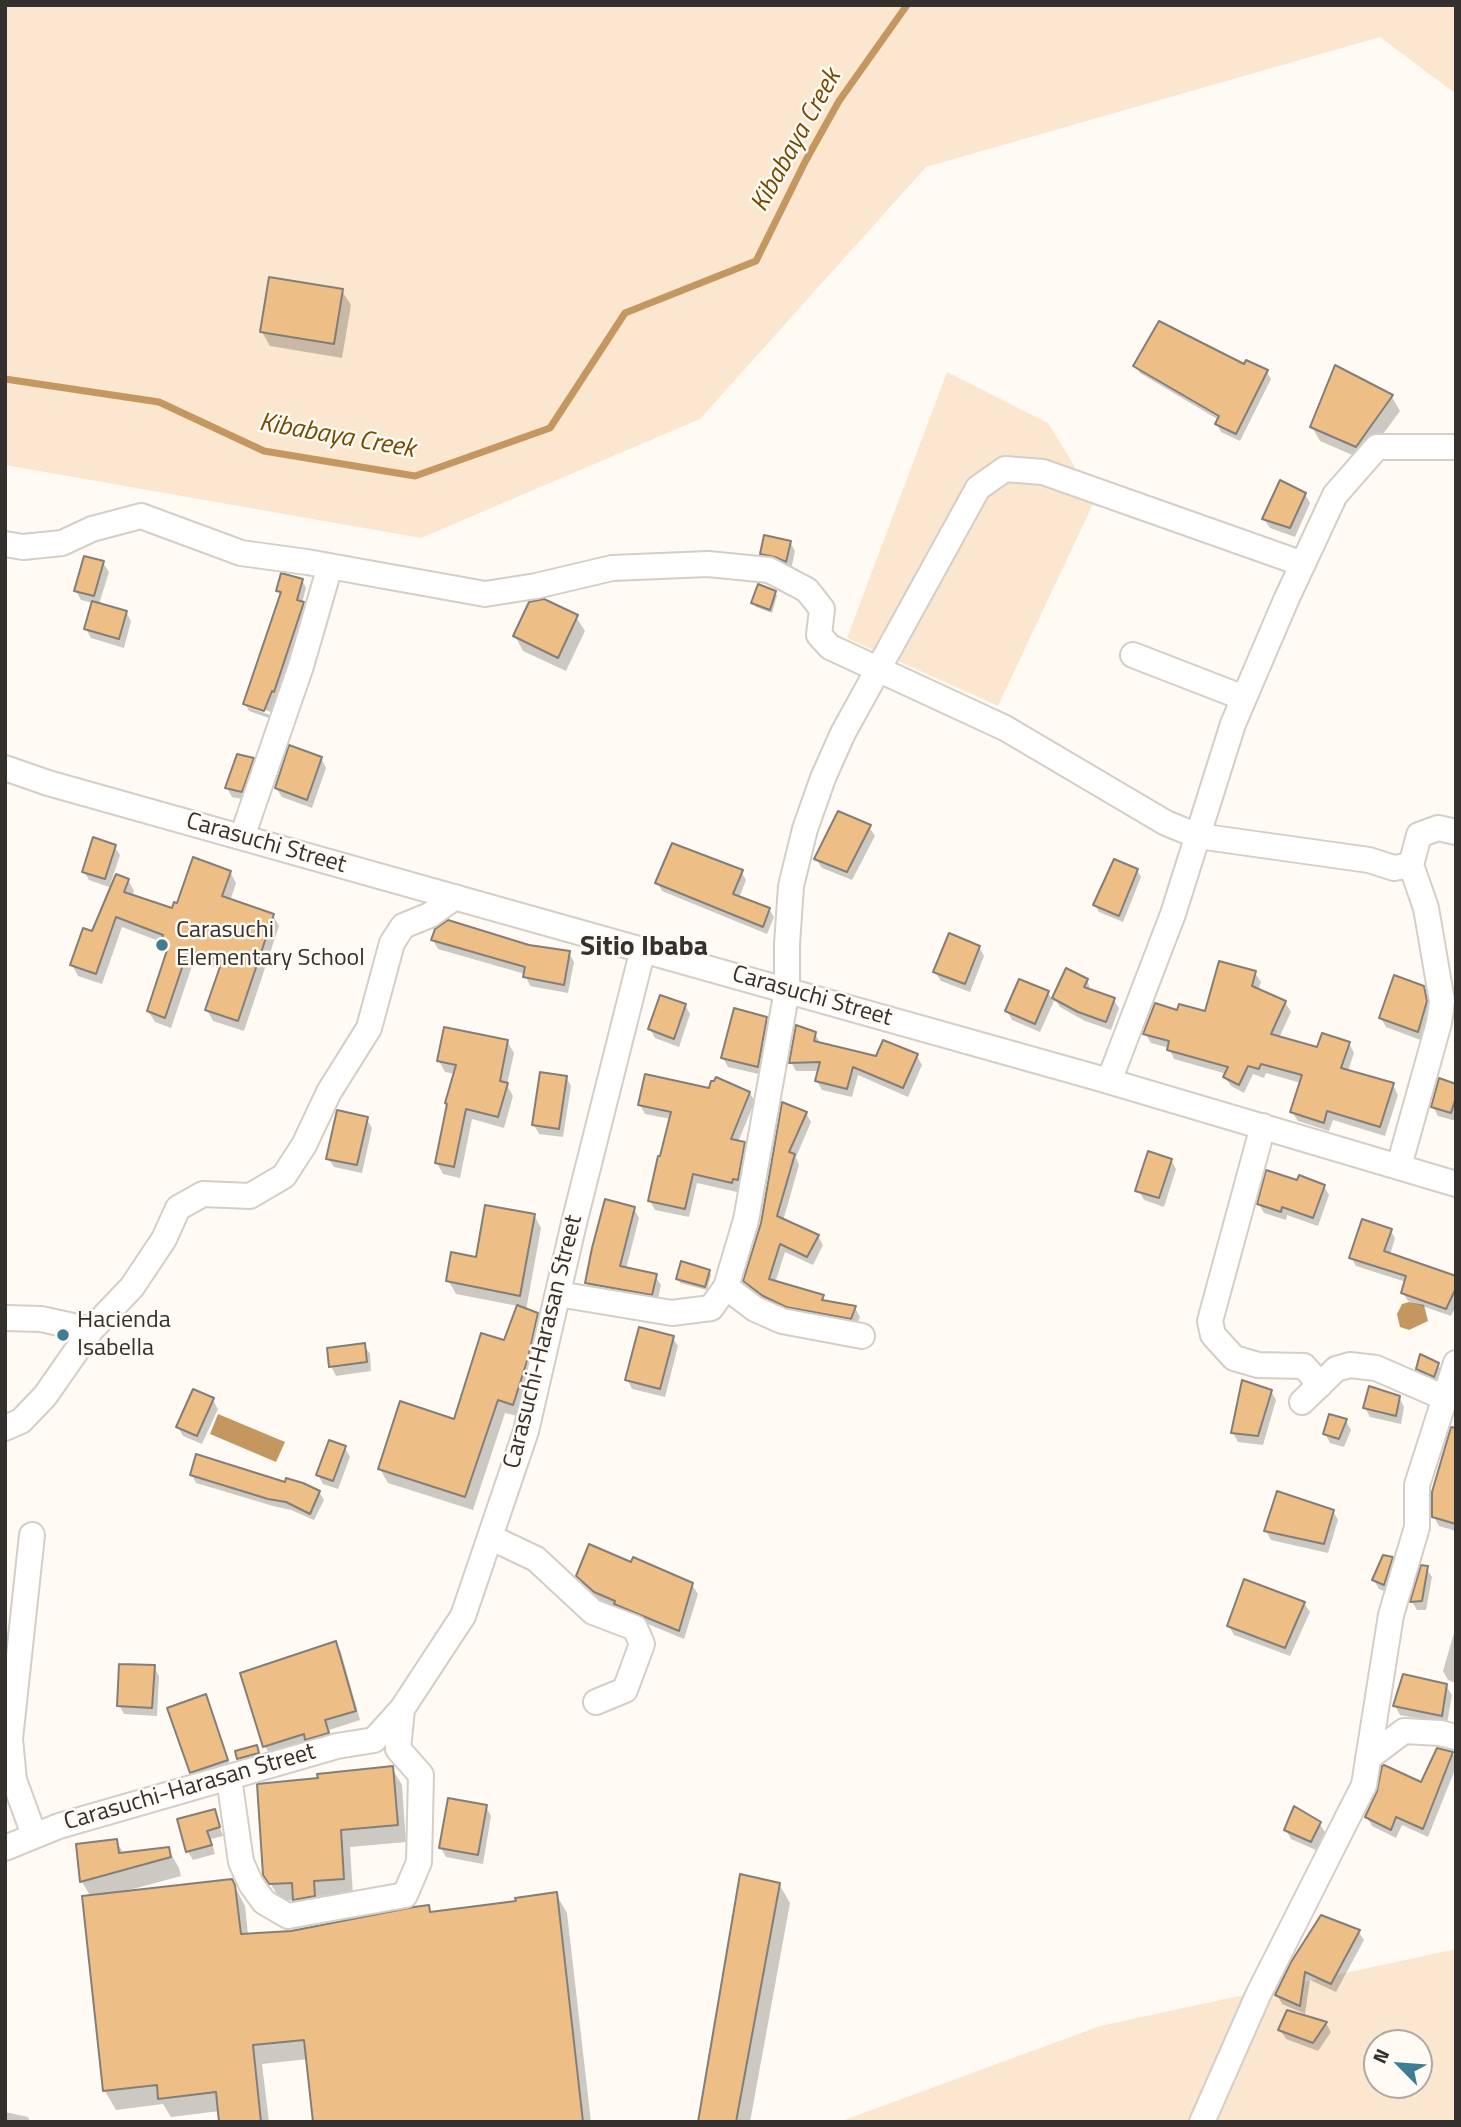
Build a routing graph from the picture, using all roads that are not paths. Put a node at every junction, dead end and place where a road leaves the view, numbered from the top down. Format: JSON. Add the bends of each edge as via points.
{"nodes":[{"id":1,"x":1456,"y":447,"type":"edge"},
{"id":2,"x":5,"y":544,"type":"edge"},
{"id":3,"x":1303,"y":564,"type":"junction"},
{"id":4,"x":330,"y":566,"type":"junction"},
{"id":5,"x":1133,"y":655,"type":"dead end"},
{"id":6,"x":876,"y":669,"type":"junction"},
{"id":7,"x":1244,"y":698,"type":"junction"},
{"id":8,"x":5,"y":768,"type":"edge"},
{"id":9,"x":1456,"y":832,"type":"edge"},
{"id":10,"x":1198,"y":835,"type":"junction"},
{"id":11,"x":242,"y":837,"type":"junction"},
{"id":12,"x":1411,"y":865,"type":"junction"},
{"id":13,"x":455,"y":897,"type":"junction"},
{"id":14,"x":643,"y":949,"type":"junction"},
{"id":15,"x":787,"y":990,"type":"junction"},
{"id":16,"x":1109,"y":1081,"type":"junction"},
{"id":17,"x":1263,"y":1126,"type":"junction"},
{"id":18,"x":1399,"y":1166,"type":"junction"},
{"id":19,"x":1456,"y":1184,"type":"edge"},
{"id":20,"x":726,"y":1287,"type":"junction"},
{"id":21,"x":558,"y":1294,"type":"junction"},
{"id":22,"x":5,"y":1298,"type":"edge"},
{"id":23,"x":5,"y":1318,"type":"edge"},
{"id":24,"x":41,"y":1319,"type":"junction"},
{"id":25,"x":91,"y":1330,"type":"junction"},
{"id":26,"x":862,"y":1336,"type":"dead end"},
{"id":27,"x":1456,"y":1363,"type":"edge"},
{"id":28,"x":1320,"y":1385,"type":"junction"},
{"id":29,"x":1445,"y":1398,"type":"junction"},
{"id":30,"x":1302,"y":1402,"type":"dead end"},
{"id":31,"x":5,"y":1428,"type":"edge"},
{"id":32,"x":32,"y":1535,"type":"dead end"},
{"id":33,"x":490,"y":1538,"type":"junction"},
{"id":34,"x":596,"y":1702,"type":"dead end"},
{"id":35,"x":402,"y":1709,"type":"junction"},
{"id":36,"x":1456,"y":1737,"type":"edge"},
{"id":37,"x":1368,"y":1758,"type":"junction"},
{"id":38,"x":229,"y":1778,"type":"junction"},
{"id":39,"x":34,"y":1835,"type":"junction"},
{"id":40,"x":5,"y":1848,"type":"edge"},
{"id":41,"x":1202,"y":2122,"type":"edge"}],
"edges":[{"from":1,"to":3,"type":"street","via":[[1377,447],[1335,495]]},
{"from":2,"to":4,"type":"street","via":[[62,543],[92,529],[141,516],[242,552]]},
{"from":3,"to":6,"type":"street","via":[[1043,472],[1005,469],[978,488]]},
{"from":3,"to":7,"type":"street"},
{"from":4,"to":6,"type":"street","via":[[485,594],[612,568],[708,564],[769,570],[807,590],[822,609],[819,635],[831,647]]},
{"from":4,"to":11,"type":"street"},
{"from":5,"to":7,"type":"street"},
{"from":6,"to":10,"type":"street","via":[[1005,728],[1166,823]]},
{"from":6,"to":15,"type":"street","via":[[823,778],[805,829],[791,886]]},
{"from":7,"to":10,"type":"street"},
{"from":8,"to":11,"type":"street","name":"Carasuchi Street"},
{"from":9,"to":12,"type":"street","via":[[1438,828],[1419,835]]},
{"from":10,"to":12,"type":"street","via":[[1369,860],[1394,868]]},
{"from":10,"to":16,"type":"street"},
{"from":11,"to":13,"type":"street","name":"Carasuchi Street"},
{"from":12,"to":18,"type":"street","via":[[1426,908],[1442,1001]]},
{"from":13,"to":14,"type":"street","name":"Carasuchi Street"},
{"from":13,"to":25,"type":"street","via":[[430,915],[403,926],[392,943],[369,1028],[328,1092],[284,1176],[250,1196],[203,1194],[178,1208],[164,1239],[132,1287]]},
{"from":14,"to":15,"type":"street","name":"Carasuchi Street"},
{"from":14,"to":21,"type":"street","name":"Carasuchi-Harasan Street"},
{"from":15,"to":16,"type":"street","name":"Carasuchi Street"},
{"from":15,"to":20,"type":"street","via":[[746,1220]]},
{"from":16,"to":17,"type":"street","name":"Carasuchi Street"},
{"from":17,"to":18,"type":"street","name":"Carasuchi Street"},
{"from":17,"to":28,"type":"street","via":[[1210,1321],[1213,1335],[1234,1357],[1258,1365],[1304,1366]]},
{"from":18,"to":19,"type":"street","name":"Carasuchi Street"},
{"from":20,"to":21,"type":"street","via":[[710,1308],[672,1313]]},
{"from":20,"to":26,"type":"street","via":[[782,1321]]},
{"from":21,"to":33,"type":"street","name":"Carasuchi-Harasan Street","via":[[526,1432]]},
{"from":22,"to":24,"type":"street"},
{"from":23,"to":24,"type":"street"},
{"from":24,"to":25,"type":"street"},
{"from":25,"to":31,"type":"street","via":[[45,1396],[21,1421]]},
{"from":27,"to":29,"type":"street"},
{"from":28,"to":29,"type":"street","via":[[1336,1369],[1361,1365]]},
{"from":28,"to":30,"type":"street"},
{"from":29,"to":37,"type":"street","via":[[1417,1485],[1417,1527],[1391,1615]]},
{"from":32,"to":39,"type":"street","via":[[10,1739],[14,1780]]},
{"from":33,"to":34,"type":"street","via":[[536,1559],[593,1612],[635,1628],[642,1644],[625,1690]]},
{"from":33,"to":35,"type":"street","name":"Carasuchi-Harasan Street","via":[[463,1616]]},
{"from":35,"to":38,"type":"street","name":"Carasuchi-Harasan Street","via":[[374,1740],[337,1746]]},
{"from":35,"to":38,"type":"street","via":[[398,1749],[421,1775],[419,1862],[405,1895],[288,1916],[264,1902],[241,1863]]},
{"from":36,"to":37,"type":"street","via":[[1405,1731]]},
{"from":37,"to":41,"type":"street","via":[[1364,1785],[1259,1993]]},
{"from":38,"to":39,"type":"street","name":"Carasuchi-Harasan Street"},
{"from":39,"to":40,"type":"street","name":"Carasuchi-Harasan Street"}]}
